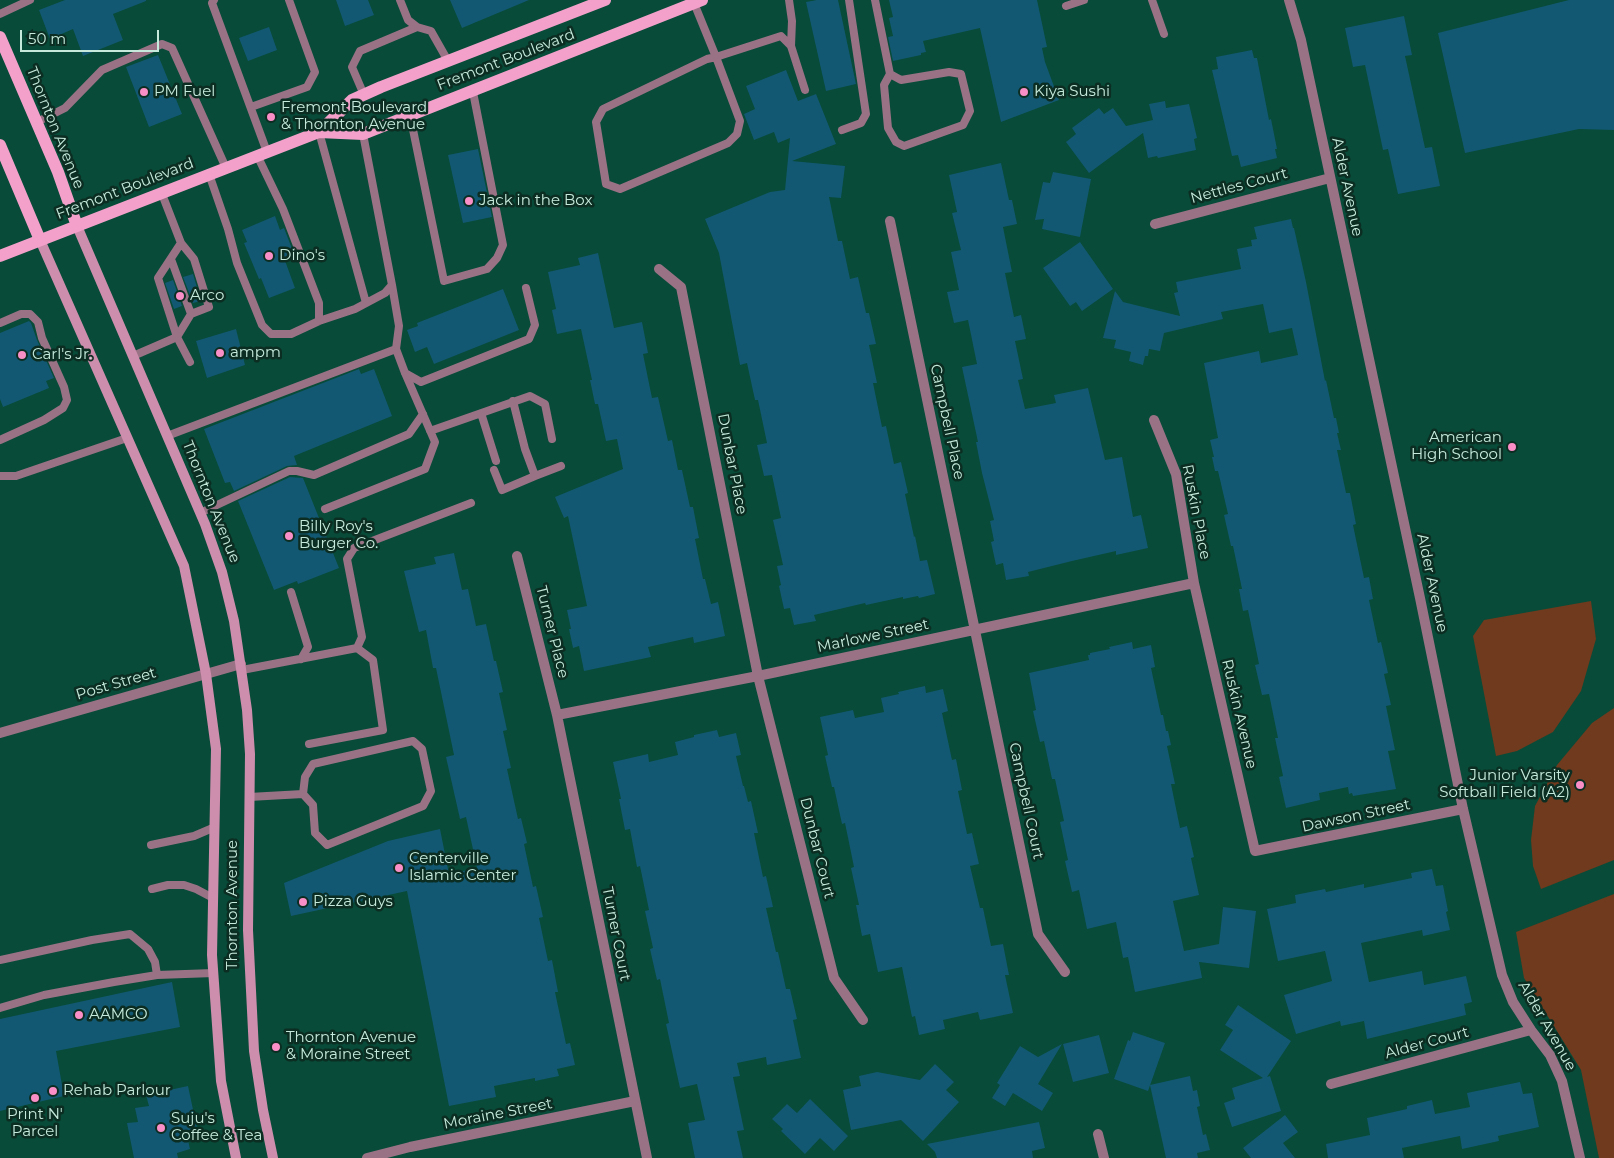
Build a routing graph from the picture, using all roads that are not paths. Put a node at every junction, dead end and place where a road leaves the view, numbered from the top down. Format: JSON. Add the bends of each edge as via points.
{"nodes":[{"id":1,"x":30,"y":0,"type":"edge"},
{"id":2,"x":214,"y":0,"type":"edge"},
{"id":3,"x":289,"y":0,"type":"edge"},
{"id":4,"x":400,"y":0,"type":"edge"},
{"id":5,"x":605,"y":0,"type":"edge"},
{"id":6,"x":788,"y":0,"type":"edge"},
{"id":7,"x":849,"y":0,"type":"edge"},
{"id":8,"x":875,"y":0,"type":"edge"},
{"id":9,"x":1084,"y":0,"type":"edge"},
{"id":10,"x":1152,"y":0,"type":"edge"},
{"id":11,"x":1289,"y":0,"type":"edge"},
{"id":12,"x":698,"y":2,"type":"edge"},
{"id":13,"x":588,"y":3,"type":"edge"},
{"id":14,"x":1066,"y":6,"type":"dead end"},
{"id":15,"x":0,"y":14,"type":"edge"},
{"id":16,"x":417,"y":27,"type":"junction"},
{"id":17,"x":1164,"y":34,"type":"dead end"},
{"id":18,"x":0,"y":37,"type":"edge"},
{"id":19,"x":791,"y":46,"type":"junction"},
{"id":20,"x":716,"y":57,"type":"junction"},
{"id":21,"x":448,"y":61,"type":"junction"},
{"id":22,"x":890,"y":74,"type":"junction"},
{"id":23,"x":805,"y":90,"type":"dead end"},
{"id":24,"x":473,"y":92,"type":"junction"},
{"id":25,"x":364,"y":94,"type":"junction"},
{"id":26,"x":250,"y":107,"type":"junction"},
{"id":27,"x":410,"y":115,"type":"junction"},
{"id":28,"x":37,"y":122,"type":"junction"},
{"id":29,"x":842,"y":130,"type":"dead end"},
{"id":30,"x":319,"y":132,"type":"junction"},
{"id":31,"x":363,"y":134,"type":"junction"},
{"id":32,"x":0,"y":145,"type":"edge"},
{"id":33,"x":262,"y":154,"type":"junction"},
{"id":34,"x":226,"y":168,"type":"junction"},
{"id":35,"x":209,"y":174,"type":"junction"},
{"id":36,"x":1330,"y":178,"type":"junction"},
{"id":37,"x":162,"y":194,"type":"junction"},
{"id":38,"x":890,"y":221,"type":"dead end"},
{"id":39,"x":1156,"y":224,"type":"dead end"},
{"id":40,"x":77,"y":226,"type":"junction"},
{"id":41,"x":40,"y":240,"type":"junction"},
{"id":42,"x":181,"y":243,"type":"junction"},
{"id":43,"x":0,"y":256,"type":"edge"},
{"id":44,"x":171,"y":259,"type":"junction"},
{"id":45,"x":659,"y":269,"type":"dead end"},
{"id":46,"x":392,"y":285,"type":"junction"},
{"id":47,"x":526,"y":288,"type":"dead end"},
{"id":48,"x":366,"y":303,"type":"junction"},
{"id":49,"x":191,"y":314,"type":"junction"},
{"id":50,"x":320,"y":321,"type":"junction"},
{"id":51,"x":0,"y":323,"type":"edge"},
{"id":52,"x":177,"y":337,"type":"junction"},
{"id":53,"x":396,"y":350,"type":"junction"},
{"id":54,"x":132,"y":356,"type":"junction"},
{"id":55,"x":190,"y":362,"type":"dead end"},
{"id":56,"x":404,"y":373,"type":"junction"},
{"id":57,"x":514,"y":402,"type":"junction"},
{"id":58,"x":481,"y":413,"type":"junction"},
{"id":59,"x":423,"y":414,"type":"junction"},
{"id":60,"x":1154,"y":420,"type":"dead end"},
{"id":61,"x":430,"y":431,"type":"junction"},
{"id":62,"x":167,"y":436,"type":"junction"},
{"id":63,"x":127,"y":438,"type":"junction"},
{"id":64,"x":552,"y":439,"type":"dead end"},
{"id":65,"x":0,"y":440,"type":"edge"},
{"id":66,"x":496,"y":460,"type":"dead end"},
{"id":67,"x":562,"y":466,"type":"dead end"},
{"id":68,"x":494,"y":470,"type":"dead end"},
{"id":69,"x":0,"y":476,"type":"edge"},
{"id":70,"x":535,"y":476,"type":"junction"},
{"id":71,"x":472,"y":503,"type":"dead end"},
{"id":72,"x":325,"y":509,"type":"dead end"},
{"id":73,"x":200,"y":513,"type":"junction"},
{"id":74,"x":517,"y":556,"type":"dead end"},
{"id":75,"x":1194,"y":583,"type":"junction"},
{"id":76,"x":290,"y":592,"type":"dead end"},
{"id":77,"x":974,"y":630,"type":"junction"},
{"id":78,"x":357,"y":648,"type":"junction"},
{"id":79,"x":301,"y":659,"type":"junction"},
{"id":80,"x":242,"y":667,"type":"junction"},
{"id":81,"x":206,"y":674,"type":"junction"},
{"id":82,"x":758,"y":676,"type":"junction"},
{"id":83,"x":557,"y":715,"type":"junction"},
{"id":84,"x":0,"y":733,"type":"edge"},
{"id":85,"x":309,"y":744,"type":"dead end"},
{"id":86,"x":303,"y":794,"type":"junction"},
{"id":87,"x":249,"y":797,"type":"junction"},
{"id":88,"x":1463,"y":809,"type":"junction"},
{"id":89,"x":214,"y":827,"type":"junction"},
{"id":90,"x":151,"y":845,"type":"dead end"},
{"id":91,"x":1255,"y":852,"type":"joint"},
{"id":92,"x":152,"y":889,"type":"dead end"},
{"id":93,"x":213,"y":898,"type":"junction"},
{"id":94,"x":0,"y":960,"type":"edge"},
{"id":95,"x":1065,"y":972,"type":"dead end"},
{"id":96,"x":214,"y":973,"type":"junction"},
{"id":97,"x":157,"y":975,"type":"junction"},
{"id":98,"x":0,"y":1008,"type":"edge"},
{"id":99,"x":863,"y":1020,"type":"dead end"},
{"id":100,"x":1531,"y":1030,"type":"junction"},
{"id":101,"x":1331,"y":1084,"type":"dead end"},
{"id":102,"x":635,"y":1101,"type":"junction"},
{"id":103,"x":1098,"y":1134,"type":"dead end"},
{"id":104,"x":236,"y":1158,"type":"edge"},
{"id":105,"x":273,"y":1158,"type":"edge"},
{"id":106,"x":367,"y":1158,"type":"edge"},
{"id":107,"x":647,"y":1158,"type":"edge"},
{"id":108,"x":1104,"y":1158,"type":"edge"},
{"id":109,"x":1580,"y":1158,"type":"edge"}],
"edges":[{"from":1,"to":15,"type":"lane"},
{"from":2,"to":26,"type":"lane","via":[[212,3]]},
{"from":3,"to":26,"type":"lane","via":[[315,72],[307,87]]},
{"from":4,"to":16,"type":"lane","via":[[408,20]]},
{"from":5,"to":13,"type":"main road","name":"Fremont Boulevard"},
{"from":6,"to":19,"type":"lane","via":[[792,21]]},
{"from":7,"to":29,"type":"lane","via":[[866,114],[861,123]]},
{"from":8,"to":22,"type":"lane"},
{"from":9,"to":14,"type":"lane"},
{"from":10,"to":17,"type":"lane"},
{"from":11,"to":36,"type":"street","name":"Alder Avenue","via":[[1301,40]]},
{"from":12,"to":20,"type":"lane"},
{"from":12,"to":24,"type":"main road","name":"Fremont Boulevard"},
{"from":13,"to":21,"type":"main road","name":"Fremont Boulevard"},
{"from":16,"to":21,"type":"lane","via":[[431,31]]},
{"from":16,"to":25,"type":"lane","via":[[360,51],[352,67]]},
{"from":18,"to":28,"type":"main road","name":"Thornton Avenue"},
{"from":19,"to":20,"type":"lane","via":[[781,36]]},
{"from":19,"to":23,"type":"lane"},
{"from":20,"to":20,"type":"lane","via":[[740,120],[737,134],[728,143],[620,188],[606,184],[596,122],[603,109]]},
{"from":21,"to":25,"type":"main road","name":"Fremont Boulevard"},
{"from":22,"to":22,"type":"lane","via":[[901,80],[949,72],[961,74],[970,111],[963,125],[904,146],[896,142],[888,128],[884,85]]},
{"from":24,"to":27,"type":"main road","name":"Fremont Boulevard"},
{"from":24,"to":27,"type":"lane","via":[[502,245],[497,258],[487,269],[444,281]]},
{"from":25,"to":30,"type":"main road","name":"Fremont Boulevard","via":[[352,100]]},
{"from":26,"to":33,"type":"lane"},
{"from":27,"to":31,"type":"main road","name":"Fremont Boulevard"},
{"from":28,"to":34,"type":"lane","via":[[65,108],[102,70],[162,44],[172,48]]},
{"from":28,"to":40,"type":"main road","name":"Thornton Avenue"},
{"from":30,"to":31,"type":"main road","name":"Fremont Boulevard"},
{"from":30,"to":33,"type":"main road","name":"Fremont Boulevard"},
{"from":30,"to":48,"type":"lane"},
{"from":31,"to":46,"type":"lane"},
{"from":32,"to":41,"type":"main road","name":"Thornton Avenue"},
{"from":33,"to":34,"type":"main road","name":"Fremont Boulevard"},
{"from":33,"to":50,"type":"lane","via":[[319,303]]},
{"from":34,"to":35,"type":"main road","name":"Fremont Boulevard"},
{"from":35,"to":37,"type":"main road","name":"Fremont Boulevard"},
{"from":35,"to":50,"type":"lane","via":[[237,263],[262,325],[271,334],[291,334]]},
{"from":36,"to":39,"type":"street","name":"Nettles Court"},
{"from":36,"to":88,"type":"street","name":"Alder Avenue"},
{"from":37,"to":40,"type":"main road","name":"Fremont Boulevard"},
{"from":37,"to":42,"type":"lane"},
{"from":38,"to":77,"type":"street","name":"Campbell Place"},
{"from":40,"to":41,"type":"main road","name":"Fremont Boulevard"},
{"from":40,"to":54,"type":"street","name":"Thornton Avenue"},
{"from":41,"to":43,"type":"main road","name":"Fremont Boulevard"},
{"from":41,"to":63,"type":"street","name":"Thornton Avenue"},
{"from":42,"to":44,"type":"lane"},
{"from":42,"to":49,"type":"lane","via":[[194,259],[209,307]]},
{"from":44,"to":49,"type":"lane"},
{"from":44,"to":52,"type":"lane","via":[[158,278]]},
{"from":45,"to":82,"type":"street","name":"Dunbar Place","via":[[681,287]]},
{"from":46,"to":48,"type":"lane","via":[[386,293]]},
{"from":46,"to":53,"type":"lane","via":[[398,326]]},
{"from":47,"to":56,"type":"lane","via":[[535,325],[529,339],[421,382]]},
{"from":48,"to":50,"type":"lane"},
{"from":49,"to":52,"type":"lane"},
{"from":51,"to":65,"type":"lane","via":[[21,314],[30,314],[38,322],[67,400],[63,408],[44,420]]},
{"from":52,"to":54,"type":"lane"},
{"from":52,"to":55,"type":"lane"},
{"from":53,"to":56,"type":"lane"},
{"from":53,"to":62,"type":"lane"},
{"from":54,"to":62,"type":"street","name":"Thornton Avenue"},
{"from":56,"to":59,"type":"lane"},
{"from":57,"to":58,"type":"lane"},
{"from":57,"to":64,"type":"lane","via":[[530,396],[545,404]]},
{"from":57,"to":70,"type":"lane"},
{"from":58,"to":61,"type":"lane"},
{"from":58,"to":66,"type":"lane"},
{"from":59,"to":61,"type":"lane"},
{"from":59,"to":73,"type":"lane","via":[[409,434],[314,476],[289,471]]},
{"from":60,"to":75,"type":"street","name":"Ruskin Place","via":[[1176,474]]},
{"from":61,"to":72,"type":"lane","via":[[435,442],[425,469]]},
{"from":62,"to":73,"type":"street","name":"Thornton Avenue"},
{"from":63,"to":69,"type":"lane","via":[[16,476]]},
{"from":63,"to":81,"type":"street","name":"Thornton Avenue","via":[[184,566]]},
{"from":67,"to":70,"type":"lane"},
{"from":68,"to":70,"type":"lane","via":[[502,490]]},
{"from":71,"to":78,"type":"lane","via":[[354,548],[347,559],[362,636]]},
{"from":73,"to":80,"type":"street","name":"Thornton Avenue","via":[[222,572]]},
{"from":74,"to":83,"type":"street","name":"Turner Place"},
{"from":75,"to":77,"type":"street","name":"Marlowe Street"},
{"from":75,"to":91,"type":"street","name":"Ruskin Avenue"},
{"from":76,"to":79,"type":"lane","via":[[308,647]]},
{"from":77,"to":82,"type":"street","name":"Marlowe Street"},
{"from":77,"to":95,"type":"street","name":"Campbell Court","via":[[1038,934]]},
{"from":78,"to":79,"type":"lane"},
{"from":78,"to":85,"type":"lane","via":[[374,660],[384,730]]},
{"from":79,"to":80,"type":"lane"},
{"from":80,"to":81,"type":"street","name":"Post Street"},
{"from":80,"to":87,"type":"street","name":"Thornton Avenue","via":[[250,754]]},
{"from":81,"to":84,"type":"street","name":"Post Street"},
{"from":81,"to":89,"type":"street","name":"Thornton Avenue","via":[[216,749]]},
{"from":82,"to":83,"type":"street","name":"Marlowe Street"},
{"from":82,"to":99,"type":"street","name":"Dunbar Court","via":[[834,978]]},
{"from":83,"to":102,"type":"street","name":"Turner Court"},
{"from":86,"to":86,"type":"lane","via":[[313,805],[315,833],[326,845],[423,806],[432,790],[422,749],[413,741],[313,764],[305,777]]},
{"from":86,"to":87,"type":"lane"},
{"from":87,"to":105,"type":"street","name":"Thornton Avenue","via":[[250,993],[254,1051]]},
{"from":88,"to":91,"type":"street","name":"Dawson Street"},
{"from":88,"to":100,"type":"street","name":"Alder Avenue","via":[[1502,975],[1513,1002]]},
{"from":89,"to":90,"type":"lane","via":[[194,836]]},
{"from":89,"to":93,"type":"street","name":"Thornton Avenue"},
{"from":92,"to":93,"type":"lane","via":[[184,885]]},
{"from":93,"to":96,"type":"street","name":"Thornton Avenue"},
{"from":94,"to":97,"type":"lane","via":[[130,934],[148,949]]},
{"from":96,"to":97,"type":"lane"},
{"from":96,"to":104,"type":"street","name":"Thornton Avenue","via":[[222,1081]]},
{"from":97,"to":98,"type":"lane","via":[[44,995]]},
{"from":100,"to":101,"type":"street","name":"Alder Court"},
{"from":100,"to":109,"type":"street","name":"Alder Avenue","via":[[1550,1055],[1562,1081]]},
{"from":102,"to":106,"type":"street","name":"Moraine Street"},
{"from":102,"to":107,"type":"street","name":"Turner Court"},
{"from":103,"to":108,"type":"street"}]}
